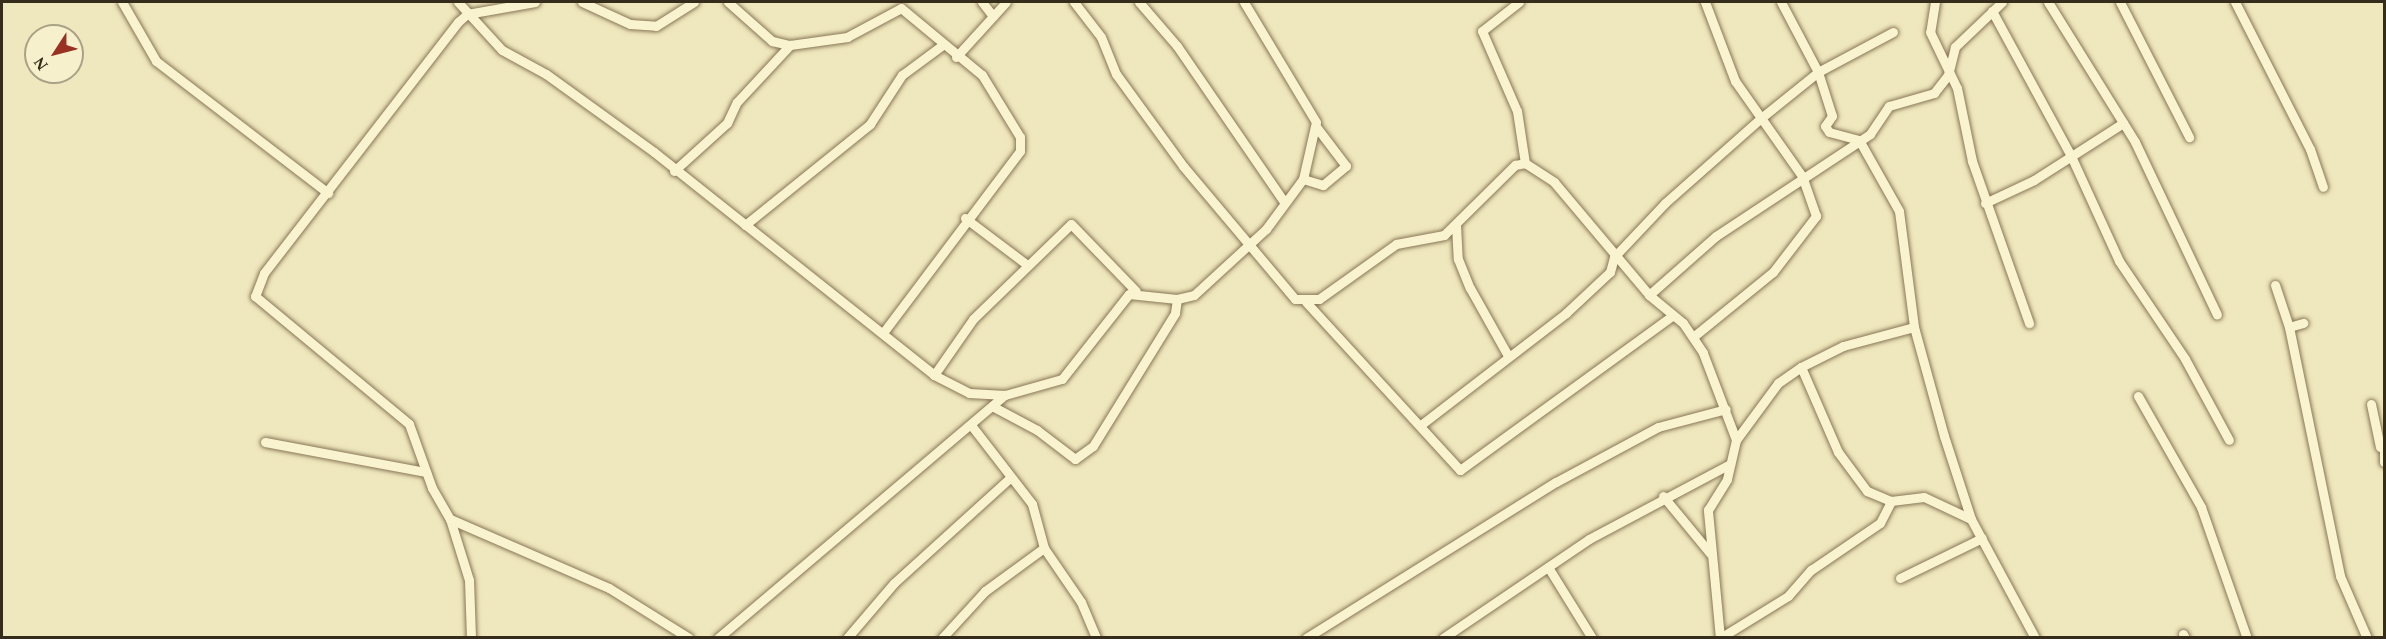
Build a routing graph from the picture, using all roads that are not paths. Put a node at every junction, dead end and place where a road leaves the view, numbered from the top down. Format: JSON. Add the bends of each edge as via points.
{"nodes":[{"id":1,"x":122,"y":2,"type":"edge"},
{"id":2,"x":458,"y":2,"type":"edge"},
{"id":3,"x":535,"y":2,"type":"edge"},
{"id":4,"x":582,"y":2,"type":"edge"},
{"id":5,"x":694,"y":2,"type":"edge"},
{"id":6,"x":728,"y":2,"type":"edge"},
{"id":7,"x":982,"y":2,"type":"edge"},
{"id":8,"x":1006,"y":2,"type":"edge"},
{"id":9,"x":1074,"y":2,"type":"edge"},
{"id":10,"x":1139,"y":2,"type":"edge"},
{"id":11,"x":1244,"y":2,"type":"edge"},
{"id":12,"x":1519,"y":2,"type":"edge"},
{"id":13,"x":1705,"y":2,"type":"edge"},
{"id":14,"x":1780,"y":2,"type":"edge"},
{"id":15,"x":1935,"y":2,"type":"edge"},
{"id":16,"x":2001,"y":2,"type":"edge"},
{"id":17,"x":2048,"y":2,"type":"edge"},
{"id":18,"x":2120,"y":2,"type":"edge"},
{"id":19,"x":2235,"y":2,"type":"edge"},
{"id":20,"x":1992,"y":11,"type":"junction"},
{"id":21,"x":467,"y":14,"type":"junction"},
{"id":22,"x":993,"y":16,"type":"junction"},
{"id":23,"x":1893,"y":32,"type":"dead end"},
{"id":24,"x":790,"y":45,"type":"junction"},
{"id":25,"x":941,"y":46,"type":"junction"},
{"id":26,"x":956,"y":57,"type":"junction"},
{"id":27,"x":1949,"y":70,"type":"junction"},
{"id":28,"x":1818,"y":72,"type":"junction"},
{"id":29,"x":1761,"y":118,"type":"junction"},
{"id":30,"x":2123,"y":123,"type":"junction"},
{"id":31,"x":1317,"y":128,"type":"junction"},
{"id":32,"x":2189,"y":137,"type":"dead end"},
{"id":33,"x":1859,"y":140,"type":"junction"},
{"id":34,"x":2071,"y":156,"type":"junction"},
{"id":35,"x":1525,"y":163,"type":"junction"},
{"id":36,"x":674,"y":171,"type":"junction"},
{"id":37,"x":1802,"y":176,"type":"junction"},
{"id":38,"x":1303,"y":178,"type":"junction"},
{"id":39,"x":2323,"y":187,"type":"dead end"},
{"id":40,"x":328,"y":193,"type":"junction"},
{"id":41,"x":1283,"y":200,"type":"junction"},
{"id":42,"x":1985,"y":203,"type":"junction"},
{"id":43,"x":965,"y":218,"type":"junction"},
{"id":44,"x":745,"y":225,"type":"junction"},
{"id":45,"x":1456,"y":225,"type":"junction"},
{"id":46,"x":1249,"y":246,"type":"junction"},
{"id":47,"x":1614,"y":257,"type":"junction"},
{"id":48,"x":1026,"y":264,"type":"junction"},
{"id":49,"x":2275,"y":285,"type":"dead end"},
{"id":50,"x":1136,"y":291,"type":"junction"},
{"id":51,"x":1649,"y":295,"type":"junction"},
{"id":52,"x":1177,"y":299,"type":"junction"},
{"id":53,"x":1306,"y":302,"type":"junction"},
{"id":54,"x":1673,"y":315,"type":"junction"},
{"id":55,"x":2217,"y":315,"type":"dead end"},
{"id":56,"x":2029,"y":324,"type":"dead end"},
{"id":57,"x":2303,"y":324,"type":"dead end"},
{"id":58,"x":1914,"y":327,"type":"junction"},
{"id":59,"x":2289,"y":327,"type":"junction"},
{"id":60,"x":883,"y":333,"type":"junction"},
{"id":61,"x":1693,"y":338,"type":"junction"},
{"id":62,"x":1507,"y":354,"type":"junction"},
{"id":63,"x":1801,"y":367,"type":"junction"},
{"id":64,"x":934,"y":375,"type":"junction"},
{"id":65,"x":1005,"y":395,"type":"junction"},
{"id":66,"x":2138,"y":396,"type":"dead end"},
{"id":67,"x":2371,"y":404,"type":"dead end"},
{"id":68,"x":992,"y":406,"type":"junction"},
{"id":69,"x":1726,"y":409,"type":"junction"},
{"id":70,"x":1422,"y":424,"type":"junction"},
{"id":71,"x":970,"y":425,"type":"junction"},
{"id":72,"x":1736,"y":440,"type":"junction"},
{"id":73,"x":2229,"y":440,"type":"dead end"},
{"id":74,"x":265,"y":442,"type":"dead end"},
{"id":75,"x":2382,"y":446,"type":"edge"},
{"id":76,"x":2385,"y":462,"type":"edge"},
{"id":77,"x":1730,"y":464,"type":"junction"},
{"id":78,"x":426,"y":472,"type":"junction"},
{"id":79,"x":1010,"y":478,"type":"junction"},
{"id":80,"x":1663,"y":496,"type":"junction"},
{"id":81,"x":1891,"y":501,"type":"junction"},
{"id":82,"x":450,"y":519,"type":"junction"},
{"id":83,"x":1971,"y":519,"type":"junction"},
{"id":84,"x":1982,"y":538,"type":"junction"},
{"id":85,"x":1044,"y":548,"type":"junction"},
{"id":86,"x":1710,"y":554,"type":"junction"},
{"id":87,"x":1548,"y":567,"type":"junction"},
{"id":88,"x":1900,"y":578,"type":"dead end"},
{"id":89,"x":471,"y":638,"type":"edge"},
{"id":90,"x":689,"y":638,"type":"edge"},
{"id":91,"x":718,"y":638,"type":"edge"},
{"id":92,"x":848,"y":638,"type":"edge"},
{"id":93,"x":942,"y":638,"type":"edge"},
{"id":94,"x":1095,"y":638,"type":"edge"},
{"id":95,"x":1306,"y":638,"type":"edge"},
{"id":96,"x":1443,"y":638,"type":"edge"},
{"id":97,"x":1592,"y":638,"type":"edge"},
{"id":98,"x":1720,"y":638,"type":"edge"},
{"id":99,"x":2035,"y":638,"type":"edge"},
{"id":100,"x":2247,"y":638,"type":"edge"},
{"id":101,"x":2367,"y":638,"type":"edge"}],
"edges":[{"from":1,"to":40,"type":"street","via":[[156,61]]},
{"from":2,"to":21,"type":"street"},
{"from":3,"to":21,"type":"street"},
{"from":4,"to":5,"type":"street","via":[[630,24],[656,27]]},
{"from":6,"to":24,"type":"street","via":[[772,41]]},
{"from":7,"to":22,"type":"street"},
{"from":8,"to":22,"type":"street"},
{"from":9,"to":46,"type":"street","via":[[1101,37],[1116,74]]},
{"from":10,"to":41,"type":"street","via":[[1177,46]]},
{"from":11,"to":31,"type":"street"},
{"from":12,"to":35,"type":"street","via":[[1482,31],[1518,111]]},
{"from":13,"to":29,"type":"street","via":[[1735,81]]},
{"from":14,"to":28,"type":"street"},
{"from":15,"to":27,"type":"street","via":[[1930,32]]},
{"from":16,"to":20,"type":"street"},
{"from":17,"to":30,"type":"street"},
{"from":18,"to":32,"type":"street"},
{"from":19,"to":39,"type":"street","via":[[2310,149]]},
{"from":20,"to":27,"type":"street","via":[[1955,47]]},
{"from":20,"to":34,"type":"street"},
{"from":21,"to":36,"type":"street","via":[[502,50],[546,74]]},
{"from":21,"to":40,"type":"street"},
{"from":22,"to":26,"type":"street"},
{"from":23,"to":28,"type":"street"},
{"from":24,"to":25,"type":"street","via":[[847,37],[896,7]]},
{"from":24,"to":36,"type":"street","via":[[737,102],[727,123]]},
{"from":25,"to":26,"type":"street"},
{"from":25,"to":44,"type":"street","via":[[902,75],[870,123]]},
{"from":26,"to":43,"type":"street","via":[[982,75],[1022,147]]},
{"from":27,"to":33,"type":"street","via":[[1934,93],[1889,106]]},
{"from":27,"to":42,"type":"street"},
{"from":28,"to":29,"type":"street"},
{"from":28,"to":33,"type":"street","via":[[1832,116],[1825,126],[1829,132]]},
{"from":29,"to":37,"type":"street"},
{"from":29,"to":47,"type":"street"},
{"from":30,"to":34,"type":"street"},
{"from":30,"to":55,"type":"street"},
{"from":31,"to":38,"type":"street"},
{"from":31,"to":38,"type":"street","via":[[1346,166],[1323,185]]},
{"from":33,"to":37,"type":"street"},
{"from":33,"to":58,"type":"street","via":[[1899,211]]},
{"from":34,"to":42,"type":"street"},
{"from":34,"to":73,"type":"street","via":[[2119,261],[2185,358]]},
{"from":35,"to":45,"type":"street","via":[[1515,165]]},
{"from":35,"to":47,"type":"street","via":[[1554,182]]},
{"from":36,"to":44,"type":"street"},
{"from":37,"to":51,"type":"street","via":[[1716,236]]},
{"from":37,"to":61,"type":"street","via":[[1816,216],[1805,236],[1773,272]]},
{"from":38,"to":41,"type":"street"},
{"from":40,"to":78,"type":"street","via":[[264,273],[255,296],[409,424]]},
{"from":41,"to":46,"type":"street","via":[[1276,218]]},
{"from":42,"to":56,"type":"street"},
{"from":43,"to":48,"type":"street"},
{"from":43,"to":60,"type":"street"},
{"from":44,"to":60,"type":"street"},
{"from":45,"to":53,"type":"street","via":[[1434,239],[1396,244],[1360,273]]},
{"from":45,"to":62,"type":"street","via":[[1466,278]]},
{"from":46,"to":52,"type":"street","via":[[1194,295]]},
{"from":46,"to":53,"type":"street","via":[[1295,299]]},
{"from":47,"to":51,"type":"street"},
{"from":47,"to":62,"type":"street","via":[[1610,272],[1566,313]]},
{"from":48,"to":50,"type":"street","via":[[1071,224]]},
{"from":48,"to":64,"type":"street","via":[[973,319]]},
{"from":49,"to":59,"type":"street"},
{"from":50,"to":52,"type":"street"},
{"from":50,"to":65,"type":"street","via":[[1062,379]]},
{"from":51,"to":54,"type":"street"},
{"from":52,"to":68,"type":"street","via":[[1175,313],[1093,446],[1075,459],[1037,430]]},
{"from":53,"to":70,"type":"street"},
{"from":54,"to":61,"type":"street"},
{"from":54,"to":70,"type":"street","via":[[1462,470]]},
{"from":57,"to":59,"type":"street"},
{"from":58,"to":63,"type":"street","via":[[1842,346]]},
{"from":58,"to":83,"type":"street"},
{"from":59,"to":101,"type":"street","via":[[2340,576]]},
{"from":60,"to":64,"type":"street"},
{"from":61,"to":69,"type":"street"},
{"from":62,"to":70,"type":"street"},
{"from":63,"to":72,"type":"street","via":[[1778,383]]},
{"from":63,"to":81,"type":"street","via":[[1838,452],[1867,491]]},
{"from":64,"to":65,"type":"street","via":[[969,393]]},
{"from":65,"to":68,"type":"street"},
{"from":66,"to":100,"type":"street","via":[[2201,507]]},
{"from":67,"to":75,"type":"street"},
{"from":68,"to":71,"type":"street"},
{"from":69,"to":72,"type":"street"},
{"from":69,"to":95,"type":"street","via":[[1658,427],[1556,482]]},
{"from":71,"to":79,"type":"street"},
{"from":71,"to":91,"type":"street"},
{"from":72,"to":77,"type":"street"},
{"from":74,"to":78,"type":"street"},
{"from":75,"to":76,"type":"street"},
{"from":77,"to":80,"type":"street"},
{"from":77,"to":86,"type":"street","via":[[1708,510]]},
{"from":78,"to":82,"type":"street"},
{"from":79,"to":85,"type":"street","via":[[1032,504]]},
{"from":79,"to":92,"type":"street","via":[[894,583]]},
{"from":80,"to":86,"type":"street"},
{"from":80,"to":87,"type":"street"},
{"from":81,"to":83,"type":"street","via":[[1924,497]]},
{"from":81,"to":98,"type":"street","via":[[1880,523],[1810,570],[1788,596]]},
{"from":82,"to":89,"type":"street","via":[[469,580]]},
{"from":82,"to":90,"type":"street","via":[[609,588]]},
{"from":83,"to":84,"type":"street"},
{"from":84,"to":88,"type":"street"},
{"from":84,"to":99,"type":"street"},
{"from":85,"to":93,"type":"street","via":[[985,591]]},
{"from":85,"to":94,"type":"street","via":[[1081,602]]},
{"from":86,"to":98,"type":"street"},
{"from":87,"to":96,"type":"street"},
{"from":87,"to":97,"type":"street"}]}
